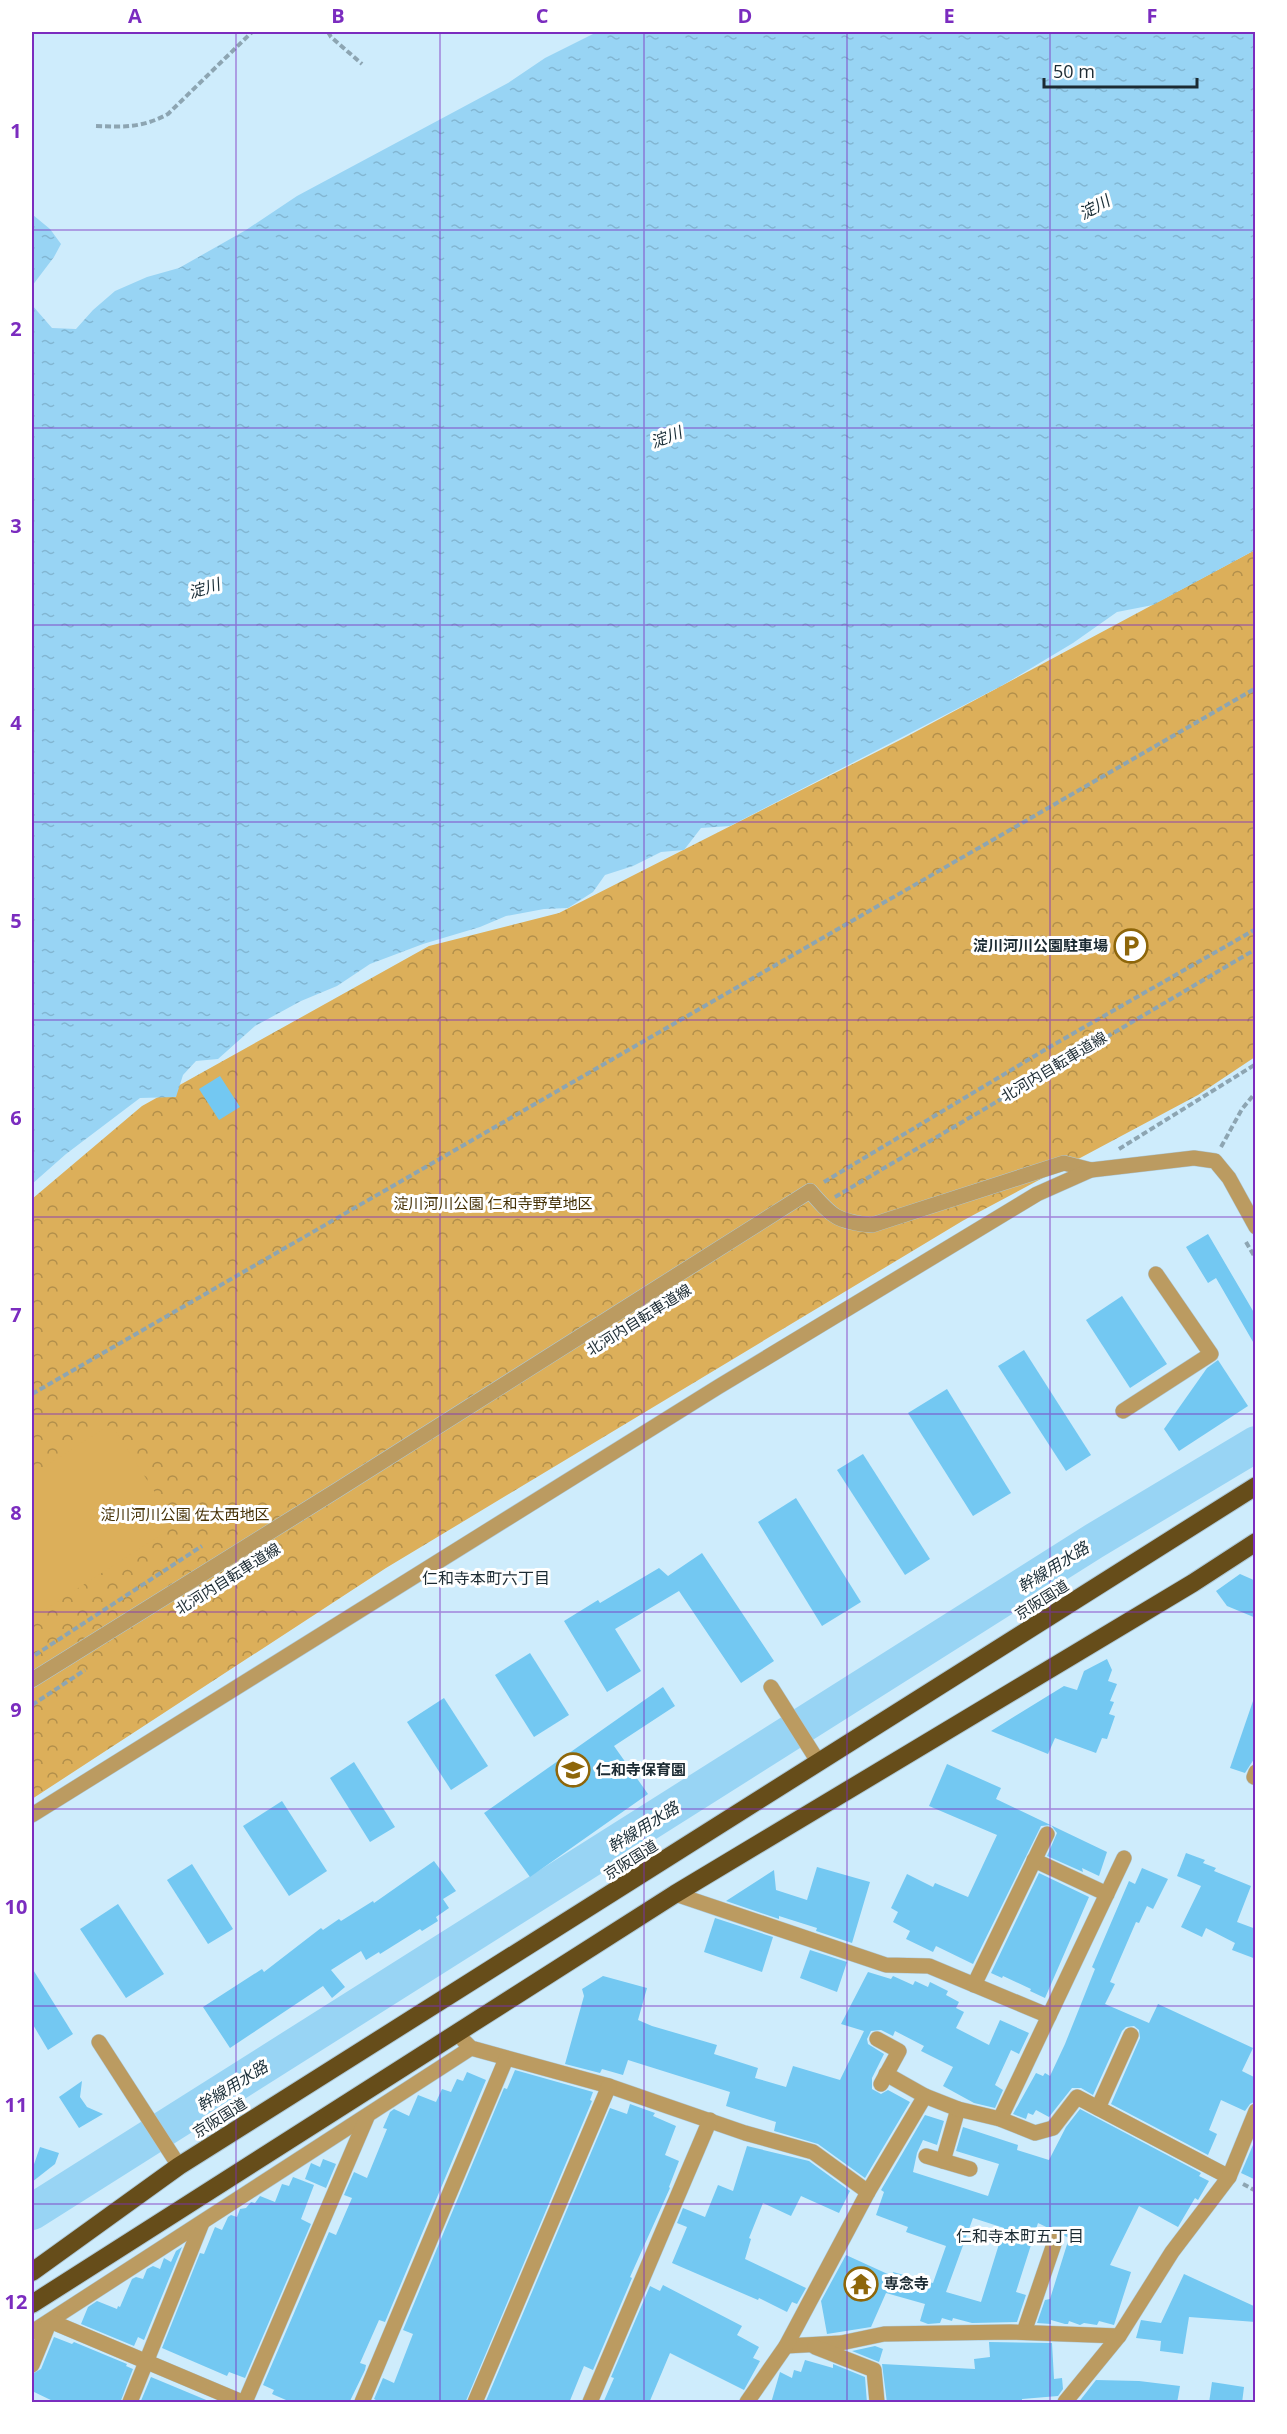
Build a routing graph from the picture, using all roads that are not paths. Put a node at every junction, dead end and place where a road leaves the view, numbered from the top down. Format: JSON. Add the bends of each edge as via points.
{"nodes":[{"id":1,"x":1091,"y":1170,"type":"junction"},
{"id":2,"x":1256,"y":1227,"type":"edge"},
{"id":3,"x":1156,"y":1274,"type":"dead end"},
{"id":4,"x":1123,"y":1411,"type":"dead end"},
{"id":5,"x":1256,"y":1486,"type":"edge"},
{"id":6,"x":1256,"y":1542,"type":"edge"},
{"id":7,"x":32,"y":1680,"type":"edge"},
{"id":8,"x":771,"y":1687,"type":"dead end"},
{"id":9,"x":819,"y":1763,"type":"junction"},
{"id":10,"x":32,"y":1815,"type":"edge"},
{"id":11,"x":1047,"y":1834,"type":"dead end"},
{"id":12,"x":1124,"y":1858,"type":"dead end"},
{"id":13,"x":1034,"y":1860,"type":"junction"},
{"id":14,"x":675,"y":1894,"type":"junction"},
{"id":15,"x":1107,"y":1894,"type":"junction"},
{"id":16,"x":974,"y":1985,"type":"junction"},
{"id":17,"x":1049,"y":2016,"type":"junction"},
{"id":18,"x":454,"y":2033,"type":"junction"},
{"id":19,"x":1131,"y":2035,"type":"dead end"},
{"id":20,"x":876,"y":2039,"type":"dead end"},
{"id":21,"x":99,"y":2042,"type":"dead end"},
{"id":22,"x":471,"y":2048,"type":"junction"},
{"id":23,"x":506,"y":2059,"type":"junction"},
{"id":24,"x":609,"y":2086,"type":"junction"},
{"id":25,"x":925,"y":2096,"type":"junction"},
{"id":26,"x":1098,"y":2108,"type":"junction"},
{"id":27,"x":958,"y":2109,"type":"junction"},
{"id":28,"x":1256,"y":2110,"type":"edge"},
{"id":29,"x":367,"y":2117,"type":"junction"},
{"id":30,"x":999,"y":2119,"type":"junction"},
{"id":31,"x":710,"y":2120,"type":"junction"},
{"id":32,"x":926,"y":2156,"type":"dead end"},
{"id":33,"x":943,"y":2161,"type":"junction"},
{"id":34,"x":178,"y":2166,"type":"junction"},
{"id":35,"x":970,"y":2169,"type":"dead end"},
{"id":36,"x":1229,"y":2177,"type":"junction"},
{"id":37,"x":868,"y":2192,"type":"junction"},
{"id":38,"x":202,"y":2223,"type":"junction"},
{"id":39,"x":1054,"y":2241,"type":"dead end"},
{"id":40,"x":32,"y":2272,"type":"edge"},
{"id":41,"x":32,"y":2304,"type":"edge"},
{"id":42,"x":50,"y":2321,"type":"junction"},
{"id":43,"x":32,"y":2332,"type":"edge"},
{"id":44,"x":1024,"y":2332,"type":"junction"},
{"id":45,"x":1119,"y":2336,"type":"junction"},
{"id":46,"x":810,"y":2345,"type":"junction"},
{"id":47,"x":786,"y":2346,"type":"junction"},
{"id":48,"x":146,"y":2362,"type":"junction"},
{"id":49,"x":32,"y":2365,"type":"edge"},
{"id":50,"x":1067,"y":2401,"type":"edge"},
{"id":51,"x":130,"y":2403,"type":"edge"},
{"id":52,"x":244,"y":2403,"type":"edge"},
{"id":53,"x":362,"y":2403,"type":"edge"},
{"id":54,"x":475,"y":2403,"type":"edge"},
{"id":55,"x":590,"y":2403,"type":"edge"},
{"id":56,"x":747,"y":2403,"type":"edge"},
{"id":57,"x":877,"y":2403,"type":"edge"}],
"edges":[{"from":1,"to":2,"type":"street","via":[[1194,1158],[1215,1161]]},
{"from":1,"to":7,"type":"street","name":"北河内自転車道線","via":[[1064,1163],[872,1225],[844,1222],[810,1191]]},
{"from":1,"to":10,"type":"street","via":[[1037,1194],[728,1381]]},
{"from":3,"to":4,"type":"street","via":[[1211,1354]]},
{"from":5,"to":9,"type":"highway","name":"京阪国道"},
{"from":6,"to":14,"type":"highway"},
{"from":8,"to":9,"type":"street"},
{"from":9,"to":34,"type":"highway","name":"京阪国道"},
{"from":11,"to":13,"type":"street"},
{"from":12,"to":15,"type":"street"},
{"from":13,"to":15,"type":"street"},
{"from":13,"to":16,"type":"street"},
{"from":14,"to":16,"type":"street","via":[[886,1965],[929,1966]]},
{"from":14,"to":18,"type":"highway"},
{"from":15,"to":17,"type":"street"},
{"from":16,"to":17,"type":"street"},
{"from":17,"to":30,"type":"street"},
{"from":18,"to":22,"type":"street"},
{"from":18,"to":41,"type":"highway"},
{"from":19,"to":26,"type":"street"},
{"from":20,"to":25,"type":"street","via":[[899,2051],[884,2079]]},
{"from":21,"to":34,"type":"street"},
{"from":22,"to":23,"type":"street"},
{"from":22,"to":29,"type":"street"},
{"from":23,"to":24,"type":"street"},
{"from":23,"to":53,"type":"street"},
{"from":24,"to":31,"type":"street"},
{"from":24,"to":54,"type":"street"},
{"from":25,"to":27,"type":"street"},
{"from":25,"to":37,"type":"street"},
{"from":26,"to":30,"type":"street","via":[[1077,2097],[1053,2128],[1035,2133]]},
{"from":26,"to":36,"type":"street"},
{"from":27,"to":30,"type":"street"},
{"from":27,"to":33,"type":"street"},
{"from":28,"to":36,"type":"street"},
{"from":29,"to":38,"type":"street"},
{"from":29,"to":52,"type":"street"},
{"from":31,"to":37,"type":"street","via":[[813,2152]]},
{"from":31,"to":55,"type":"street"},
{"from":32,"to":33,"type":"street"},
{"from":33,"to":35,"type":"street"},
{"from":34,"to":40,"type":"highway","name":"京阪国道"},
{"from":36,"to":45,"type":"street","via":[[1172,2252]]},
{"from":37,"to":47,"type":"street"},
{"from":38,"to":42,"type":"street"},
{"from":38,"to":48,"type":"street"},
{"from":39,"to":44,"type":"street"},
{"from":42,"to":43,"type":"street"},
{"from":42,"to":48,"type":"street"},
{"from":42,"to":49,"type":"street"},
{"from":44,"to":45,"type":"street"},
{"from":44,"to":46,"type":"street","via":[[884,2334]]},
{"from":45,"to":50,"type":"street"},
{"from":46,"to":47,"type":"street"},
{"from":46,"to":57,"type":"street","via":[[874,2370]]},
{"from":47,"to":56,"type":"street"},
{"from":48,"to":51,"type":"street"},
{"from":48,"to":52,"type":"street"}]}
